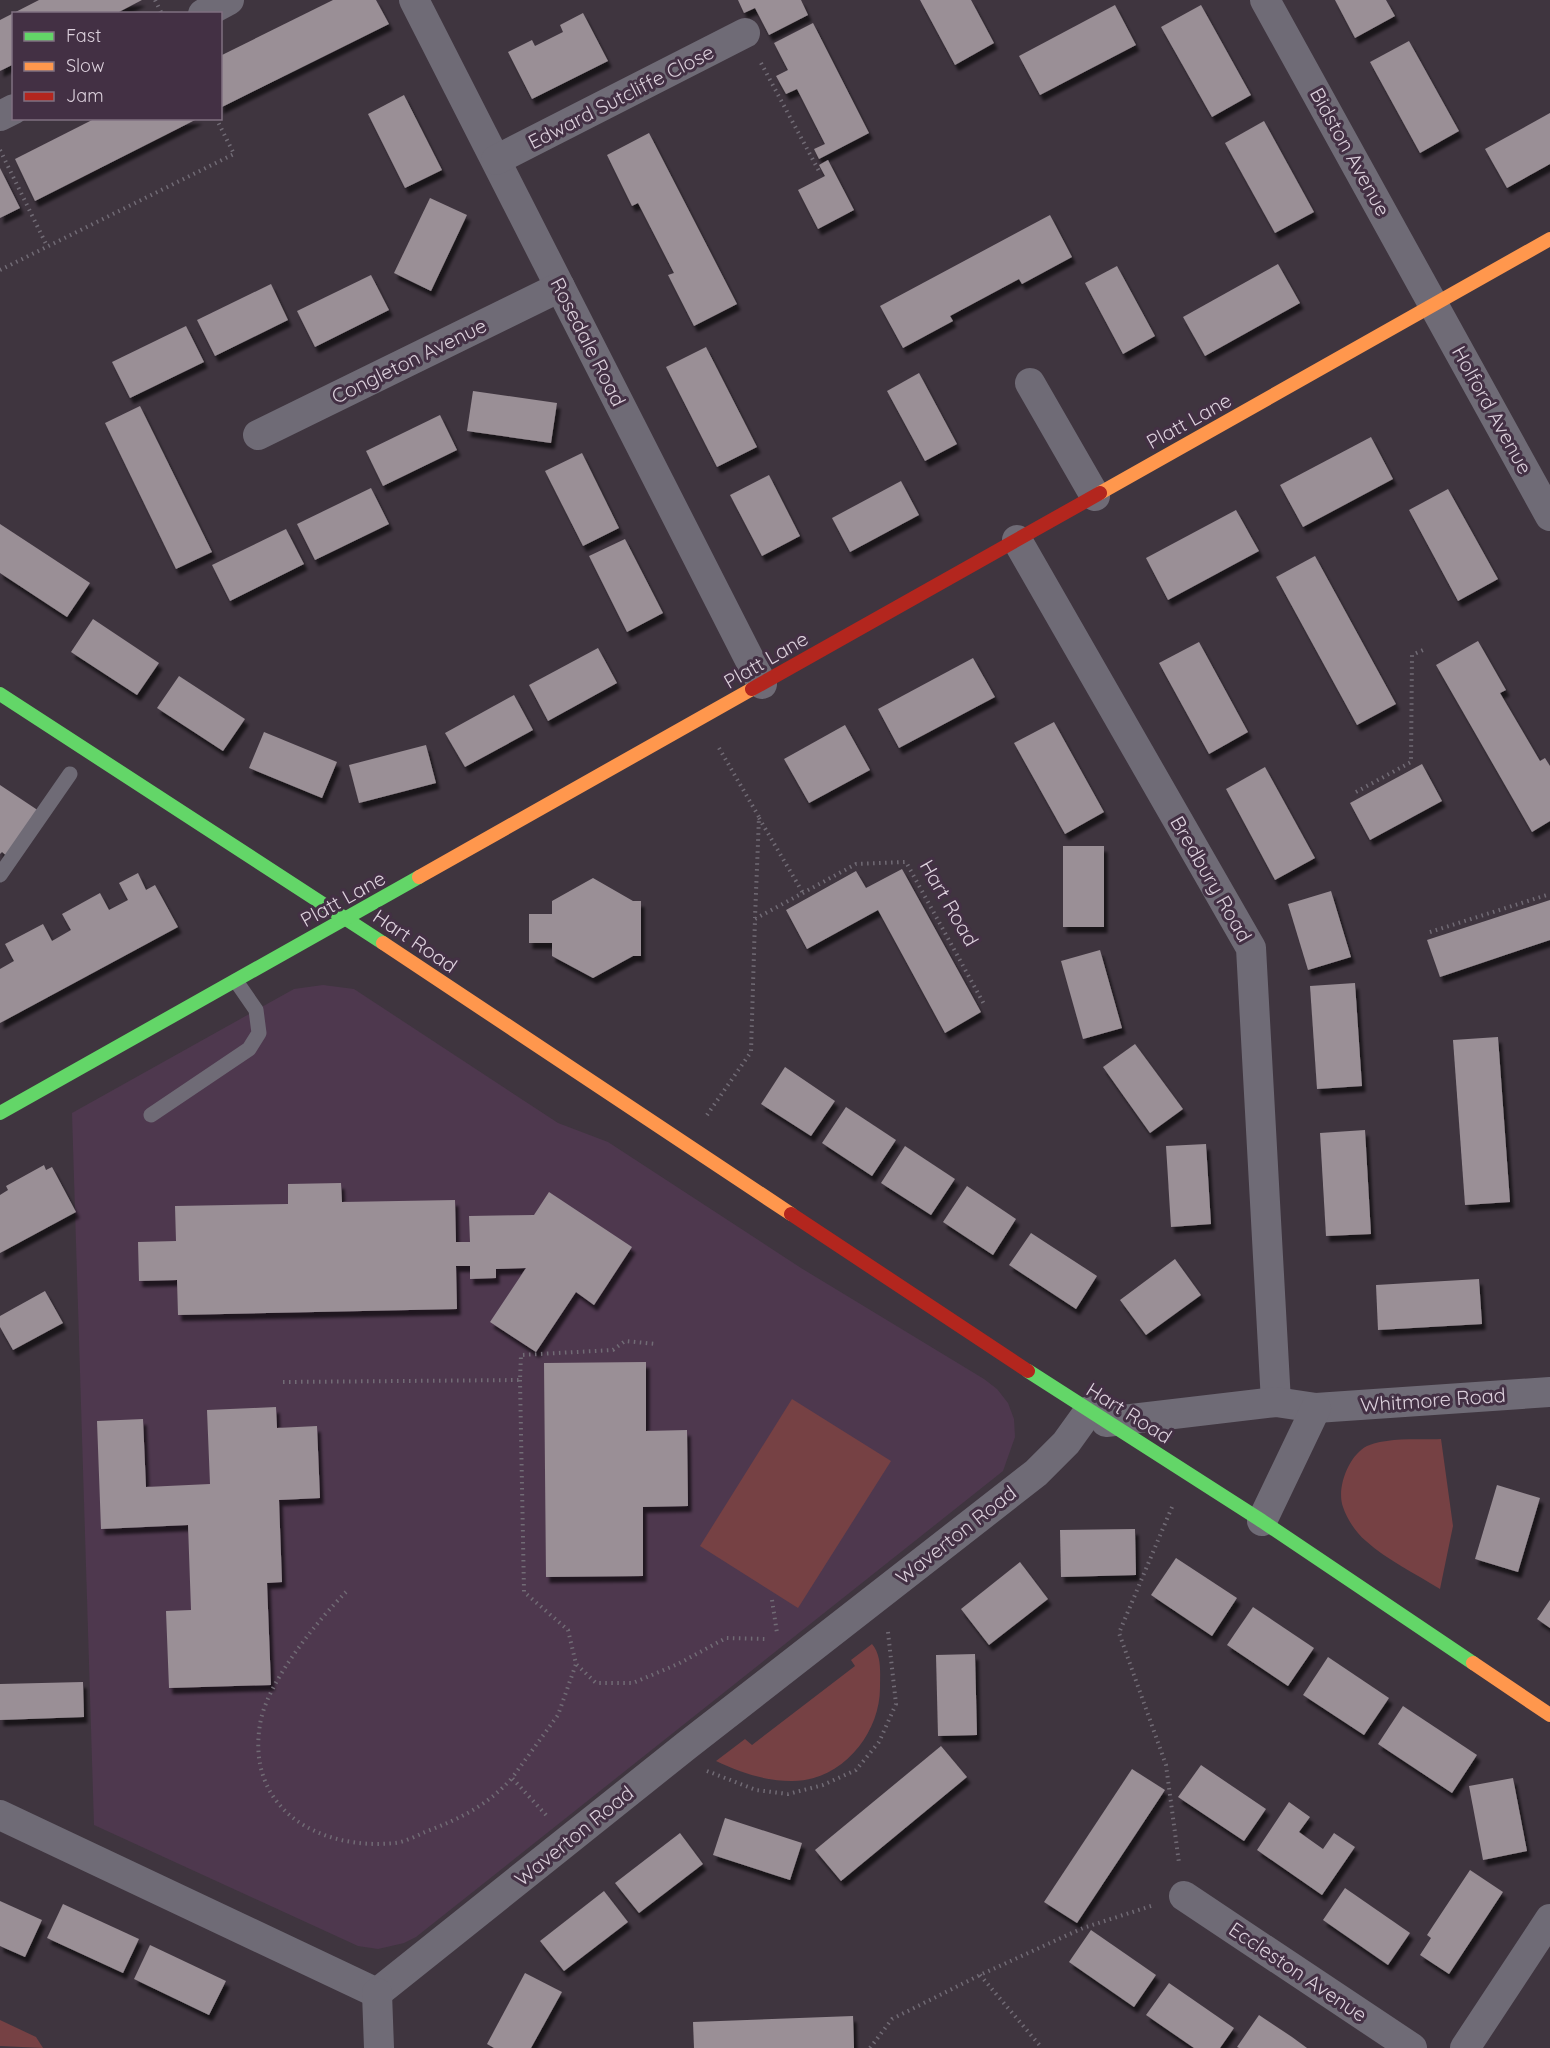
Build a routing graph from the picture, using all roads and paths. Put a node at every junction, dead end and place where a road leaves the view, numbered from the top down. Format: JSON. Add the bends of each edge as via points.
{"nodes":[{"id":1,"x":229,"y":0,"type":"edge"},
{"id":2,"x":414,"y":0,"type":"edge"},
{"id":3,"x":1265,"y":0,"type":"edge"},
{"id":4,"x":207,"y":12,"type":"edge"},
{"id":5,"x":746,"y":33,"type":"joint"},
{"id":6,"x":217,"y":120,"type":"edge"},
{"id":7,"x":0,"y":150,"type":"edge"},
{"id":8,"x":496,"y":160,"type":"junction"},
{"id":9,"x":820,"y":173,"type":"dead end"},
{"id":10,"x":1550,"y":239,"type":"edge"},
{"id":11,"x":47,"y":246,"type":"junction"},
{"id":12,"x":0,"y":270,"type":"edge"},
{"id":13,"x":560,"y":287,"type":"junction"},
{"id":14,"x":1434,"y":305,"type":"junction"},
{"id":15,"x":1030,"y":383,"type":"dead end"},
{"id":16,"x":258,"y":435,"type":"dead end"},
{"id":17,"x":1095,"y":496,"type":"junction"},
{"id":18,"x":1550,"y":516,"type":"edge"},
{"id":19,"x":1017,"y":540,"type":"junction"},
{"id":20,"x":1423,"y":650,"type":"dead end"},
{"id":21,"x":762,"y":684,"type":"junction"},
{"id":22,"x":0,"y":694,"type":"edge"},
{"id":23,"x":703,"y":718,"type":"junction"},
{"id":24,"x":70,"y":774,"type":"dead end"},
{"id":25,"x":1356,"y":792,"type":"dead end"},
{"id":26,"x":759,"y":817,"type":"junction"},
{"id":27,"x":0,"y":875,"type":"edge"},
{"id":28,"x":803,"y":893,"type":"junction"},
{"id":29,"x":1550,"y":894,"type":"edge"},
{"id":30,"x":1478,"y":917,"type":"junction"},
{"id":31,"x":347,"y":919,"type":"junction"},
{"id":32,"x":755,"y":919,"type":"junction"},
{"id":33,"x":1480,"y":922,"type":"dead end"},
{"id":34,"x":1430,"y":932,"type":"dead end"},
{"id":35,"x":236,"y":981,"type":"junction"},
{"id":36,"x":984,"y":1004,"type":"dead end"},
{"id":37,"x":0,"y":1113,"type":"edge"},
{"id":38,"x":151,"y":1115,"type":"dead end"},
{"id":39,"x":686,"y":1145,"type":"junction"},
{"id":40,"x":656,"y":1344,"type":"dead end"},
{"id":41,"x":520,"y":1380,"type":"junction"},
{"id":42,"x":283,"y":1382,"type":"dead end"},
{"id":43,"x":1550,"y":1392,"type":"edge"},
{"id":44,"x":1276,"y":1401,"type":"junction"},
{"id":45,"x":1316,"y":1408,"type":"junction"},
{"id":46,"x":1097,"y":1417,"type":"junction"},
{"id":47,"x":1187,"y":1473,"type":"junction"},
{"id":48,"x":1262,"y":1521,"type":"junction"},
{"id":49,"x":346,"y":1592,"type":"dead end"},
{"id":50,"x":772,"y":1600,"type":"dead end"},
{"id":51,"x":868,"y":1603,"type":"junction"},
{"id":52,"x":576,"y":1664,"type":"junction"},
{"id":53,"x":1550,"y":1715,"type":"edge"},
{"id":54,"x":686,"y":1746,"type":"junction"},
{"id":55,"x":512,"y":1778,"type":"junction"},
{"id":56,"x":0,"y":1815,"type":"edge"},
{"id":57,"x":568,"y":1840,"type":"junction"},
{"id":58,"x":1184,"y":1896,"type":"junction"},
{"id":59,"x":1550,"y":1919,"type":"edge"},
{"id":60,"x":980,"y":1975,"type":"junction"},
{"id":61,"x":377,"y":1993,"type":"junction"},
{"id":62,"x":379,"y":2048,"type":"edge"},
{"id":63,"x":870,"y":2048,"type":"edge"},
{"id":64,"x":1042,"y":2048,"type":"edge"},
{"id":65,"x":1412,"y":2048,"type":"edge"},
{"id":66,"x":1465,"y":2048,"type":"edge"}],
"edges":[{"from":1,"to":4,"type":"street"},
{"from":2,"to":8,"type":"street","name":"Rosedale Road"},
{"from":3,"to":14,"type":"street","name":"Bidston Avenue"},
{"from":5,"to":8,"type":"street","name":"Edward Sutcliffe Close"},
{"from":5,"to":9,"type":"path"},
{"from":6,"to":11,"type":"path","via":[[234,154]]},
{"from":7,"to":11,"type":"path"},
{"from":8,"to":13,"type":"street","name":"Rosedale Road"},
{"from":10,"to":14,"type":"street","name":"Platt Lane"},
{"from":11,"to":12,"type":"path"},
{"from":13,"to":16,"type":"street","name":"Congleton Avenue"},
{"from":13,"to":21,"type":"street","name":"Rosedale Road"},
{"from":14,"to":17,"type":"street","name":"Platt Lane"},
{"from":14,"to":18,"type":"street","name":"Holford Avenue"},
{"from":15,"to":17,"type":"street"},
{"from":17,"to":19,"type":"street","name":"Platt Lane"},
{"from":19,"to":21,"type":"street","name":"Platt Lane"},
{"from":19,"to":44,"type":"street","name":"Bredbury Road","via":[[1251,948]]},
{"from":20,"to":25,"type":"path","via":[[1412,655],[1411,762]]},
{"from":21,"to":23,"type":"street","name":"Platt Lane"},
{"from":22,"to":31,"type":"street","name":"Hart Road"},
{"from":23,"to":26,"type":"path"},
{"from":23,"to":31,"type":"street","name":"Platt Lane"},
{"from":24,"to":27,"type":"lane"},
{"from":26,"to":28,"type":"path"},
{"from":26,"to":32,"type":"path"},
{"from":28,"to":32,"type":"path","name":"Hart Road"},
{"from":28,"to":36,"type":"path","name":"Hart Road","via":[[856,864],[906,862]]},
{"from":29,"to":30,"type":"path"},
{"from":30,"to":33,"type":"path"},
{"from":30,"to":34,"type":"path"},
{"from":31,"to":35,"type":"street","name":"Platt Lane"},
{"from":31,"to":39,"type":"street","name":"Hart Road"},
{"from":32,"to":39,"type":"path","via":[[751,1052]]},
{"from":35,"to":37,"type":"street","name":"Platt Lane"},
{"from":35,"to":38,"type":"lane","via":[[256,1010],[259,1033],[249,1049]]},
{"from":39,"to":46,"type":"street","name":"Hart Road"},
{"from":40,"to":41,"type":"path","via":[[625,1341],[613,1350],[521,1355]]},
{"from":41,"to":42,"type":"path"},
{"from":41,"to":52,"type":"path","via":[[524,1592],[568,1630]]},
{"from":43,"to":45,"type":"street","name":"Whitmore Road"},
{"from":44,"to":45,"type":"street","name":"Whitmore Road"},
{"from":44,"to":46,"type":"street","name":"Whitmore Road"},
{"from":45,"to":48,"type":"street"},
{"from":46,"to":47,"type":"street","name":"Hart Road"},
{"from":46,"to":51,"type":"street","name":"Waverton Road","via":[[1036,1473]]},
{"from":47,"to":48,"type":"street","name":"Hart Road"},
{"from":47,"to":58,"type":"path","via":[[1119,1634],[1166,1765]]},
{"from":48,"to":53,"type":"street","name":"Hart Road"},
{"from":49,"to":55,"type":"path","via":[[302,1643],[273,1689],[261,1719],[259,1768],[288,1815],[305,1828],[339,1841],[396,1843],[459,1820],[496,1796]]},
{"from":50,"to":52,"type":"path","via":[[778,1639],[726,1638],[633,1683],[596,1683]]},
{"from":51,"to":54,"type":"street","name":"Waverton Road"},
{"from":51,"to":54,"type":"path","via":[[891,1636],[896,1704],[879,1742],[856,1770],[823,1785],[788,1794],[756,1790],[706,1771]]},
{"from":52,"to":55,"type":"path","via":[[558,1715]]},
{"from":54,"to":57,"type":"street","name":"Waverton Road"},
{"from":55,"to":57,"type":"path"},
{"from":56,"to":61,"type":"street"},
{"from":57,"to":61,"type":"street","name":"Waverton Road"},
{"from":58,"to":60,"type":"path","via":[[1083,1928]]},
{"from":58,"to":65,"type":"street","name":"Eccleston Avenue"},
{"from":59,"to":66,"type":"street"},
{"from":60,"to":63,"type":"path","via":[[892,2019]]},
{"from":60,"to":64,"type":"path"},
{"from":61,"to":62,"type":"street"}]}
